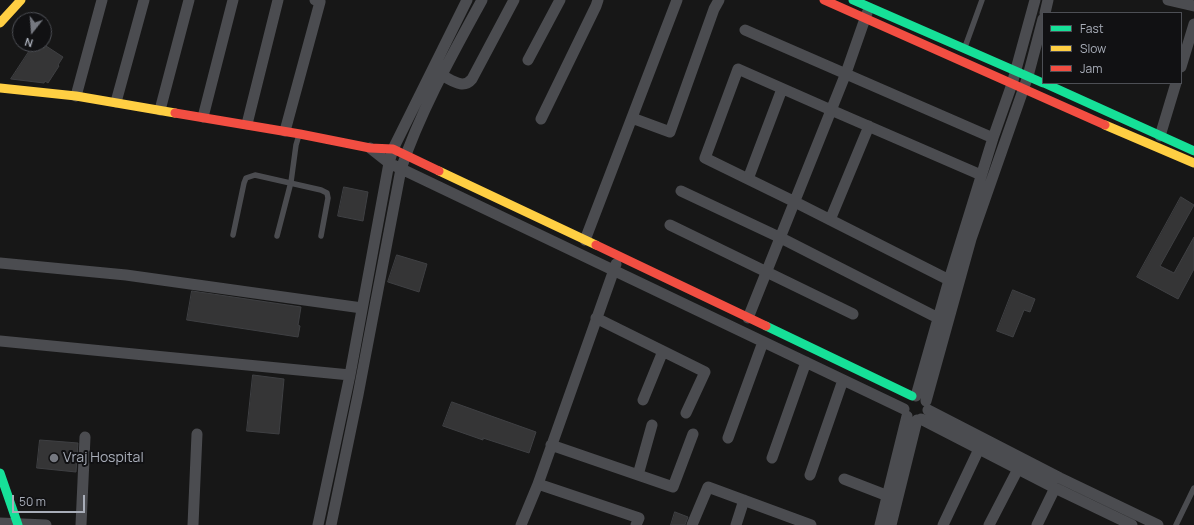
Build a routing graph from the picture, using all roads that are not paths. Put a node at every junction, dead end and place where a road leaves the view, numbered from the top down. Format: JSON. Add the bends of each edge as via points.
{"nodes":[{"id":1,"x":21,"y":0,"type":"edge"},
{"id":2,"x":102,"y":0,"type":"edge"},
{"id":3,"x":144,"y":0,"type":"edge"},
{"id":4,"x":188,"y":0,"type":"edge"},
{"id":5,"x":233,"y":0,"type":"edge"},
{"id":6,"x":278,"y":0,"type":"edge"},
{"id":7,"x":315,"y":0,"type":"edge"},
{"id":8,"x":467,"y":0,"type":"edge"},
{"id":9,"x":482,"y":0,"type":"edge"},
{"id":10,"x":514,"y":0,"type":"edge"},
{"id":11,"x":560,"y":0,"type":"edge"},
{"id":12,"x":598,"y":0,"type":"edge"},
{"id":13,"x":677,"y":0,"type":"edge"},
{"id":14,"x":719,"y":0,"type":"edge"},
{"id":15,"x":824,"y":0,"type":"edge"},
{"id":16,"x":853,"y":0,"type":"edge"},
{"id":17,"x":982,"y":0,"type":"edge"},
{"id":18,"x":1035,"y":0,"type":"edge"},
{"id":19,"x":1048,"y":0,"type":"edge"},
{"id":20,"x":1168,"y":0,"type":"edge"},
{"id":21,"x":1194,"y":6,"type":"edge"},
{"id":22,"x":869,"y":7,"type":"junction"},
{"id":23,"x":1045,"y":12,"type":"edge"},
{"id":24,"x":865,"y":18,"type":"junction"},
{"id":25,"x":0,"y":23,"type":"edge"},
{"id":26,"x":1042,"y":23,"type":"edge"},
{"id":27,"x":1194,"y":24,"type":"edge"},
{"id":28,"x":745,"y":30,"type":"dead end"},
{"id":29,"x":964,"y":49,"type":"junction"},
{"id":30,"x":528,"y":60,"type":"dead end"},
{"id":31,"x":1182,"y":64,"type":"edge"},
{"id":32,"x":1015,"y":71,"type":"junction"},
{"id":33,"x":846,"y":73,"type":"junction"},
{"id":34,"x":441,"y":75,"type":"junction"},
{"id":35,"x":1028,"y":76,"type":"junction"},
{"id":36,"x":1042,"y":83,"type":"edge"},
{"id":37,"x":1012,"y":84,"type":"junction"},
{"id":38,"x":1045,"y":84,"type":"edge"},
{"id":39,"x":1176,"y":84,"type":"edge"},
{"id":40,"x":0,"y":88,"type":"edge"},
{"id":41,"x":782,"y":89,"type":"junction"},
{"id":42,"x":1022,"y":89,"type":"junction"},
{"id":43,"x":76,"y":96,"type":"junction"},
{"id":44,"x":116,"y":102,"type":"junction"},
{"id":45,"x":160,"y":110,"type":"junction"},
{"id":46,"x":831,"y":110,"type":"junction"},
{"id":47,"x":203,"y":117,"type":"junction"},
{"id":48,"x":632,"y":118,"type":"junction"},
{"id":49,"x":541,"y":119,"type":"dead end"},
{"id":50,"x":247,"y":124,"type":"junction"},
{"id":51,"x":869,"y":126,"type":"junction"},
{"id":52,"x":285,"y":131,"type":"junction"},
{"id":53,"x":300,"y":134,"type":"junction"},
{"id":54,"x":1160,"y":136,"type":"junction"},
{"id":55,"x":993,"y":138,"type":"junction"},
{"id":56,"x":370,"y":148,"type":"junction"},
{"id":57,"x":393,"y":149,"type":"junction"},
{"id":58,"x":1194,"y":151,"type":"edge"},
{"id":59,"x":406,"y":155,"type":"junction"},
{"id":60,"x":389,"y":163,"type":"junction"},
{"id":61,"x":1194,"y":163,"type":"edge"},
{"id":62,"x":401,"y":169,"type":"junction"},
{"id":63,"x":982,"y":175,"type":"junction"},
{"id":64,"x":748,"y":179,"type":"junction"},
{"id":65,"x":291,"y":182,"type":"junction"},
{"id":66,"x":681,"y":191,"type":"dead end"},
{"id":67,"x":795,"y":202,"type":"junction"},
{"id":68,"x":830,"y":220,"type":"junction"},
{"id":69,"x":670,"y":225,"type":"dead end"},
{"id":70,"x":233,"y":235,"type":"dead end"},
{"id":71,"x":277,"y":236,"type":"dead end"},
{"id":72,"x":321,"y":236,"type":"dead end"},
{"id":73,"x":781,"y":238,"type":"junction"},
{"id":74,"x":585,"y":240,"type":"junction"},
{"id":75,"x":619,"y":256,"type":"junction"},
{"id":76,"x":0,"y":264,"type":"edge"},
{"id":77,"x":614,"y":271,"type":"junction"},
{"id":78,"x":766,"y":271,"type":"junction"},
{"id":79,"x":949,"y":280,"type":"junction"},
{"id":80,"x":367,"y":282,"type":"junction"},
{"id":81,"x":379,"y":286,"type":"junction"},
{"id":82,"x":362,"y":308,"type":"junction"},
{"id":83,"x":853,"y":314,"type":"dead end"},
{"id":84,"x":596,"y":318,"type":"junction"},
{"id":85,"x":748,"y":318,"type":"junction"},
{"id":86,"x":938,"y":318,"type":"junction"},
{"id":87,"x":0,"y":341,"type":"edge"},
{"id":88,"x":762,"y":342,"type":"junction"},
{"id":89,"x":664,"y":351,"type":"junction"},
{"id":90,"x":806,"y":362,"type":"junction"},
{"id":91,"x":350,"y":375,"type":"junction"},
{"id":92,"x":843,"y":380,"type":"junction"},
{"id":93,"x":914,"y":396,"type":"junction"},
{"id":94,"x":643,"y":400,"type":"dead end"},
{"id":95,"x":927,"y":406,"type":"junction"},
{"id":96,"x":686,"y":413,"type":"dead end"},
{"id":97,"x":912,"y":416,"type":"junction"},
{"id":98,"x":652,"y":425,"type":"dead end"},
{"id":99,"x":197,"y":434,"type":"dead end"},
{"id":100,"x":693,"y":434,"type":"dead end"},
{"id":101,"x":84,"y":437,"type":"dead end"},
{"id":102,"x":728,"y":438,"type":"dead end"},
{"id":103,"x":551,"y":444,"type":"junction"},
{"id":104,"x":979,"y":449,"type":"junction"},
{"id":105,"x":772,"y":458,"type":"dead end"},
{"id":106,"x":1018,"y":469,"type":"junction"},
{"id":107,"x":0,"y":473,"type":"edge"},
{"id":108,"x":638,"y":475,"type":"junction"},
{"id":109,"x":810,"y":475,"type":"dead end"},
{"id":110,"x":844,"y":479,"type":"dead end"},
{"id":111,"x":538,"y":484,"type":"junction"},
{"id":112,"x":1055,"y":488,"type":"junction"},
{"id":113,"x":1194,"y":488,"type":"edge"},
{"id":114,"x":888,"y":496,"type":"junction"},
{"id":115,"x":744,"y":500,"type":"junction"},
{"id":116,"x":788,"y":521,"type":"edge"},
{"id":117,"x":0,"y":523,"type":"edge"},
{"id":118,"x":18,"y":524,"type":"edge"},
{"id":119,"x":46,"y":525,"type":"edge"},
{"id":120,"x":81,"y":525,"type":"edge"},
{"id":121,"x":193,"y":525,"type":"edge"},
{"id":122,"x":318,"y":525,"type":"edge"},
{"id":123,"x":331,"y":525,"type":"edge"},
{"id":124,"x":521,"y":525,"type":"edge"},
{"id":125,"x":636,"y":525,"type":"edge"},
{"id":126,"x":692,"y":525,"type":"edge"},
{"id":127,"x":736,"y":525,"type":"edge"},
{"id":128,"x":811,"y":525,"type":"edge"},
{"id":129,"x":880,"y":525,"type":"edge"},
{"id":130,"x":892,"y":525,"type":"edge"},
{"id":131,"x":943,"y":525,"type":"edge"},
{"id":132,"x":990,"y":525,"type":"edge"},
{"id":133,"x":1037,"y":525,"type":"edge"},
{"id":134,"x":1132,"y":525,"type":"edge"},
{"id":135,"x":1158,"y":525,"type":"edge"},
{"id":136,"x":1176,"y":525,"type":"edge"}],
"edges":[{"from":1,"to":25,"type":"main road"},
{"from":2,"to":43,"type":"street"},
{"from":3,"to":44,"type":"street"},
{"from":4,"to":45,"type":"street"},
{"from":5,"to":47,"type":"street"},
{"from":6,"to":50,"type":"street"},
{"from":7,"to":52,"type":"street","via":[[320,2]]},
{"from":8,"to":57,"type":"street"},
{"from":9,"to":34,"type":"street"},
{"from":10,"to":34,"type":"street","via":[[468,84],[458,83]]},
{"from":11,"to":30,"type":"street"},
{"from":12,"to":49,"type":"street"},
{"from":13,"to":48,"type":"street"},
{"from":14,"to":48,"type":"street","via":[[670,132]]},
{"from":15,"to":24,"type":"main road"},
{"from":16,"to":22,"type":"main road"},
{"from":17,"to":29,"type":"lane"},
{"from":18,"to":32,"type":"street"},
{"from":19,"to":23,"type":"street"},
{"from":20,"to":21,"type":"street"},
{"from":22,"to":24,"type":"street"},
{"from":22,"to":29,"type":"main road"},
{"from":24,"to":33,"type":"street"},
{"from":24,"to":37,"type":"main road"},
{"from":26,"to":35,"type":"street"},
{"from":27,"to":31,"type":"street"},
{"from":28,"to":33,"type":"street"},
{"from":29,"to":32,"type":"main road"},
{"from":32,"to":35,"type":"main road"},
{"from":32,"to":37,"type":"street"},
{"from":33,"to":46,"type":"street"},
{"from":33,"to":55,"type":"street"},
{"from":34,"to":59,"type":"street"},
{"from":35,"to":36,"type":"main road"},
{"from":35,"to":42,"type":"street"},
{"from":37,"to":42,"type":"main road"},
{"from":37,"to":55,"type":"street"},
{"from":38,"to":54,"type":"main road"},
{"from":39,"to":54,"type":"street"},
{"from":40,"to":43,"type":"main road"},
{"from":41,"to":46,"type":"street"},
{"from":41,"to":64,"type":"street"},
{"from":41,"to":64,"type":"street","via":[[738,69],[705,158]]},
{"from":42,"to":61,"type":"main road"},
{"from":42,"to":95,"type":"street","via":[[972,239]]},
{"from":43,"to":44,"type":"main road"},
{"from":44,"to":45,"type":"main road"},
{"from":45,"to":47,"type":"main road"},
{"from":46,"to":51,"type":"street"},
{"from":46,"to":67,"type":"street"},
{"from":47,"to":50,"type":"main road"},
{"from":48,"to":74,"type":"street"},
{"from":50,"to":52,"type":"main road"},
{"from":51,"to":63,"type":"street"},
{"from":51,"to":68,"type":"street"},
{"from":52,"to":53,"type":"main road"},
{"from":53,"to":56,"type":"main road"},
{"from":53,"to":65,"type":"lane"},
{"from":54,"to":58,"type":"main road"},
{"from":55,"to":63,"type":"street"},
{"from":56,"to":57,"type":"main road"},
{"from":56,"to":60,"type":"street"},
{"from":57,"to":59,"type":"main road"},
{"from":57,"to":60,"type":"street"},
{"from":59,"to":62,"type":"street"},
{"from":59,"to":74,"type":"main road"},
{"from":60,"to":62,"type":"street"},
{"from":60,"to":80,"type":"street"},
{"from":62,"to":77,"type":"street"},
{"from":62,"to":81,"type":"street"},
{"from":63,"to":79,"type":"street"},
{"from":64,"to":67,"type":"street"},
{"from":65,"to":70,"type":"lane","via":[[255,175],[246,178]]},
{"from":65,"to":71,"type":"lane"},
{"from":65,"to":72,"type":"lane","via":[[327,193]]},
{"from":66,"to":73,"type":"street"},
{"from":67,"to":68,"type":"street"},
{"from":67,"to":73,"type":"street"},
{"from":68,"to":79,"type":"street"},
{"from":69,"to":78,"type":"street"},
{"from":73,"to":78,"type":"street"},
{"from":73,"to":86,"type":"street"},
{"from":74,"to":75,"type":"main road"},
{"from":75,"to":77,"type":"street"},
{"from":75,"to":85,"type":"main road"},
{"from":76,"to":82,"type":"street","via":[[126,275]]},
{"from":77,"to":84,"type":"street"},
{"from":77,"to":88,"type":"street"},
{"from":78,"to":83,"type":"street"},
{"from":78,"to":85,"type":"street"},
{"from":79,"to":86,"type":"street"},
{"from":80,"to":81,"type":"street"},
{"from":80,"to":82,"type":"street"},
{"from":81,"to":123,"type":"street"},
{"from":82,"to":91,"type":"street"},
{"from":84,"to":89,"type":"street"},
{"from":84,"to":103,"type":"street"},
{"from":85,"to":93,"type":"main road"},
{"from":86,"to":93,"type":"street"},
{"from":87,"to":91,"type":"street"},
{"from":88,"to":90,"type":"street"},
{"from":88,"to":102,"type":"street"},
{"from":89,"to":94,"type":"street"},
{"from":89,"to":96,"type":"street","via":[[705,372]]},
{"from":90,"to":92,"type":"street"},
{"from":90,"to":105,"type":"street"},
{"from":91,"to":122,"type":"street"},
{"from":92,"to":97,"type":"street"},
{"from":92,"to":109,"type":"street"},
{"from":93,"to":95,"type":"street","via":[[924,398]]},
{"from":93,"to":97,"type":"street","via":[[906,401]]},
{"from":95,"to":97,"type":"street","via":[[927,414]]},
{"from":95,"to":135,"type":"street","via":[[1060,478]]},
{"from":97,"to":104,"type":"street"},
{"from":97,"to":114,"type":"street"},
{"from":97,"to":130,"type":"street"},
{"from":98,"to":108,"type":"street"},
{"from":99,"to":121,"type":"street"},
{"from":100,"to":108,"type":"street","via":[[673,487]]},
{"from":101,"to":120,"type":"street"},
{"from":103,"to":108,"type":"street"},
{"from":103,"to":111,"type":"street"},
{"from":104,"to":106,"type":"street"},
{"from":104,"to":131,"type":"street"},
{"from":106,"to":112,"type":"street"},
{"from":106,"to":132,"type":"street"},
{"from":107,"to":118,"type":"main road"},
{"from":110,"to":114,"type":"street"},
{"from":111,"to":124,"type":"street"},
{"from":111,"to":125,"type":"street","via":[[639,518]]},
{"from":112,"to":133,"type":"street"},
{"from":112,"to":134,"type":"street"},
{"from":113,"to":136,"type":"lane"},
{"from":114,"to":129,"type":"street"},
{"from":115,"to":116,"type":"street"},
{"from":115,"to":126,"type":"street","via":[[708,487]]},
{"from":115,"to":127,"type":"street"},
{"from":116,"to":128,"type":"street"},
{"from":117,"to":118,"type":"street"},
{"from":118,"to":119,"type":"street"}]}
